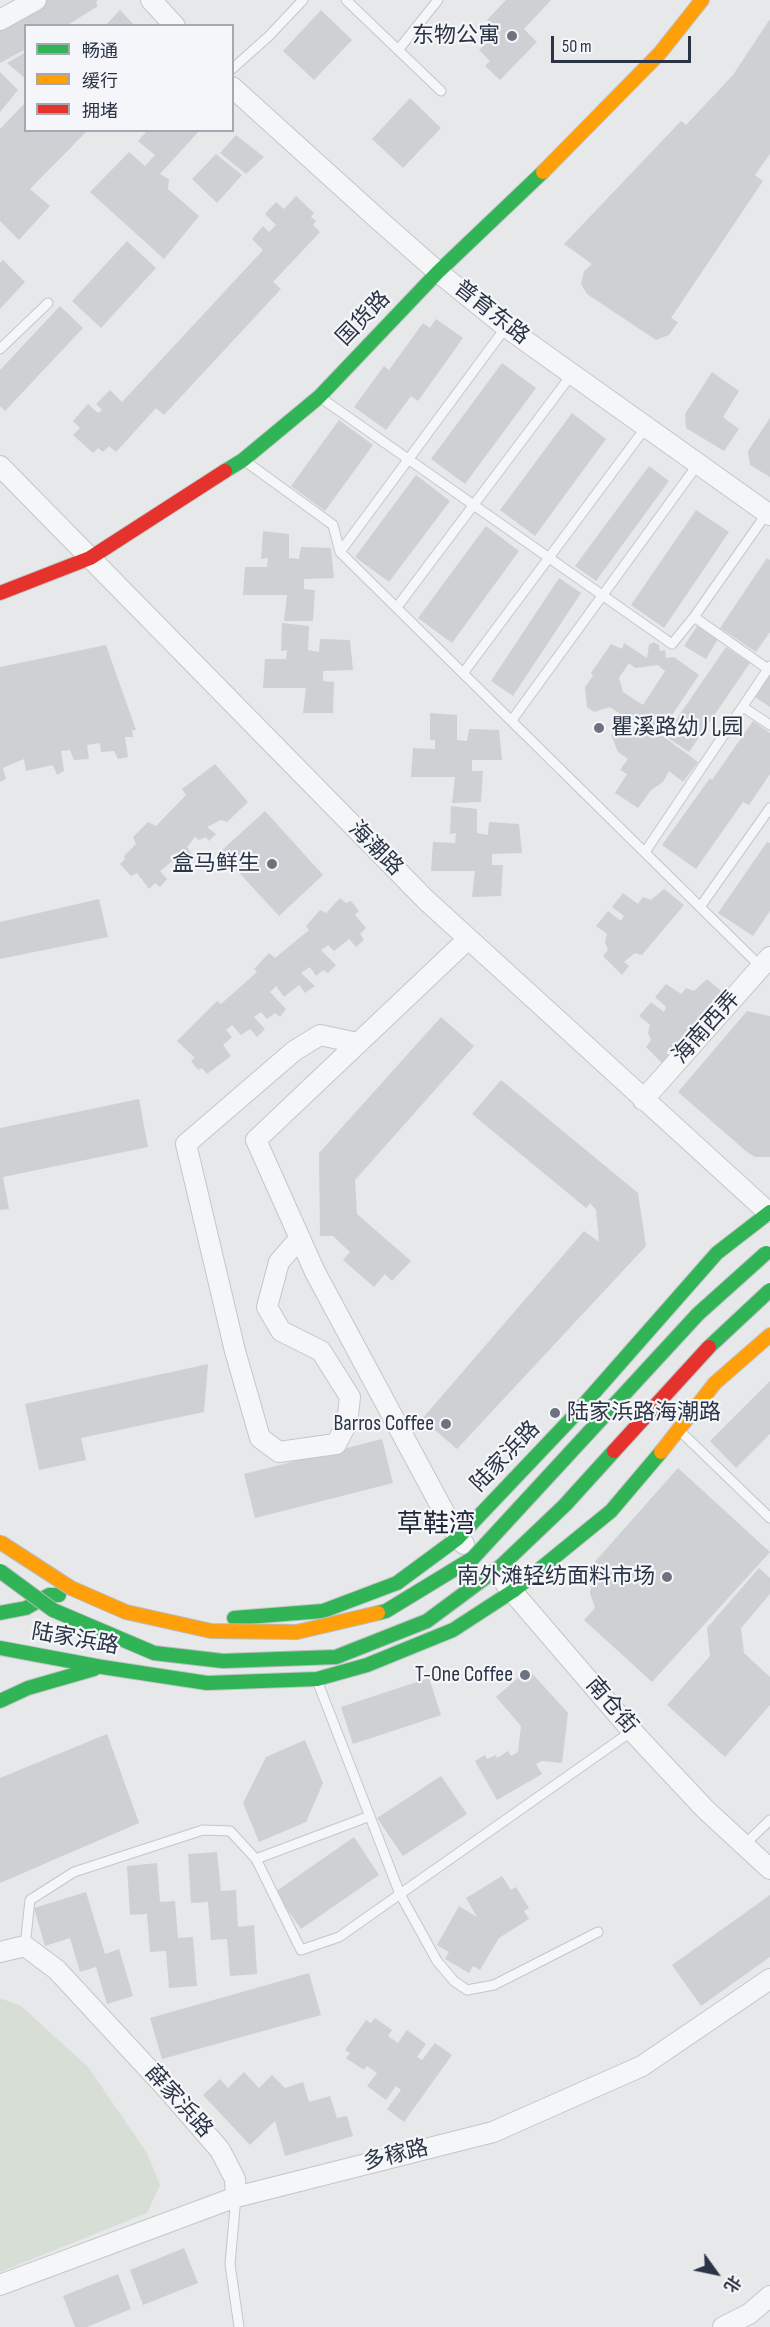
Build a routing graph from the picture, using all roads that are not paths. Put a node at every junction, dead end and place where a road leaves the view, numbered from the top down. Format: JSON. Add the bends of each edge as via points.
{"nodes":[{"id":1,"x":36,"y":0,"type":"edge"},
{"id":2,"x":151,"y":0,"type":"edge"},
{"id":3,"x":303,"y":0,"type":"edge"},
{"id":4,"x":346,"y":0,"type":"edge"},
{"id":5,"x":438,"y":0,"type":"edge"},
{"id":6,"x":702,"y":0,"type":"edge"},
{"id":7,"x":0,"y":20,"type":"edge"},
{"id":8,"x":173,"y":24,"type":"edge"},
{"id":9,"x":398,"y":50,"type":"junction"},
{"id":10,"x":234,"y":67,"type":"edge"},
{"id":11,"x":234,"y":89,"type":"edge"},
{"id":12,"x":441,"y":91,"type":"dead end"},
{"id":13,"x":438,"y":272,"type":"junction"},
{"id":14,"x":48,"y":303,"type":"dead end"},
{"id":15,"x":506,"y":327,"type":"junction"},
{"id":16,"x":0,"y":349,"type":"edge"},
{"id":17,"x":572,"y":374,"type":"junction"},
{"id":18,"x":319,"y":397,"type":"junction"},
{"id":19,"x":646,"y":427,"type":"junction"},
{"id":20,"x":408,"y":459,"type":"junction"},
{"id":21,"x":243,"y":460,"type":"junction"},
{"id":22,"x":699,"y":464,"type":"junction"},
{"id":23,"x":0,"y":466,"type":"edge"},
{"id":24,"x":474,"y":505,"type":"junction"},
{"id":25,"x":768,"y":514,"type":"edge"},
{"id":26,"x":340,"y":552,"type":"junction"},
{"id":27,"x":90,"y":558,"type":"junction"},
{"id":28,"x":549,"y":558,"type":"junction"},
{"id":29,"x":0,"y":593,"type":"edge"},
{"id":30,"x":603,"y":595,"type":"junction"},
{"id":31,"x":398,"y":607,"type":"junction"},
{"id":32,"x":694,"y":617,"type":"junction"},
{"id":33,"x":769,"y":668,"type":"edge"},
{"id":34,"x":464,"y":672,"type":"junction"},
{"id":35,"x":743,"y":707,"type":"junction"},
{"id":36,"x":512,"y":720,"type":"junction"},
{"id":37,"x":770,"y":725,"type":"edge"},
{"id":38,"x":770,"y":808,"type":"edge"},
{"id":39,"x":645,"y":852,"type":"junction"},
{"id":40,"x":700,"y":907,"type":"junction"},
{"id":41,"x":468,"y":939,"type":"junction"},
{"id":42,"x":765,"y":962,"type":"edge"},
{"id":43,"x":357,"y":1043,"type":"junction"},
{"id":44,"x":643,"y":1100,"type":"junction"},
{"id":45,"x":769,"y":1212,"type":"edge"},
{"id":46,"x":300,"y":1238,"type":"junction"},
{"id":47,"x":766,"y":1253,"type":"dead end"},
{"id":48,"x":770,"y":1290,"type":"edge"},
{"id":49,"x":770,"y":1335,"type":"edge"},
{"id":50,"x":680,"y":1430,"type":"junction"},
{"id":51,"x":770,"y":1518,"type":"edge"},
{"id":52,"x":458,"y":1538,"type":"junction"},
{"id":53,"x":0,"y":1542,"type":"edge"},
{"id":54,"x":0,"y":1571,"type":"edge"},
{"id":55,"x":513,"y":1591,"type":"junction"},
{"id":56,"x":0,"y":1613,"type":"edge"},
{"id":57,"x":0,"y":1648,"type":"edge"},
{"id":58,"x":102,"y":1667,"type":"junction"},
{"id":59,"x":317,"y":1679,"type":"junction"},
{"id":60,"x":0,"y":1701,"type":"edge"},
{"id":61,"x":632,"y":1731,"type":"junction"},
{"id":62,"x":370,"y":1816,"type":"junction"},
{"id":63,"x":770,"y":1820,"type":"edge"},
{"id":64,"x":744,"y":1845,"type":"junction"},
{"id":65,"x":256,"y":1859,"type":"junction"},
{"id":66,"x":770,"y":1869,"type":"edge"},
{"id":67,"x":400,"y":1894,"type":"junction"},
{"id":68,"x":598,"y":1932,"type":"dead end"},
{"id":69,"x":25,"y":1946,"type":"junction"},
{"id":70,"x":0,"y":1952,"type":"edge"},
{"id":71,"x":770,"y":1979,"type":"edge"},
{"id":72,"x":236,"y":2197,"type":"junction"},
{"id":73,"x":0,"y":2285,"type":"edge"},
{"id":74,"x":770,"y":2296,"type":"edge"},
{"id":75,"x":239,"y":2327,"type":"edge"},
{"id":76,"x":724,"y":2327,"type":"edge"}],
"edges":[{"from":1,"to":7,"type":"street"},
{"from":2,"to":8,"type":"street"},
{"from":3,"to":10,"type":"lane"},
{"from":4,"to":9,"type":"lane"},
{"from":5,"to":9,"type":"lane"},
{"from":6,"to":13,"type":"main road","name":"国货路","via":[[660,53]]},
{"from":9,"to":12,"type":"lane"},
{"from":11,"to":13,"type":"street","name":"普育东路"},
{"from":13,"to":15,"type":"street","name":"普育东路"},
{"from":13,"to":18,"type":"main road","name":"国货路"},
{"from":14,"to":16,"type":"lane"},
{"from":15,"to":17,"type":"street","name":"普育东路"},
{"from":15,"to":20,"type":"lane"},
{"from":17,"to":19,"type":"street","name":"普育东路"},
{"from":17,"to":24,"type":"lane"},
{"from":18,"to":20,"type":"lane"},
{"from":18,"to":21,"type":"main road","name":"国货路"},
{"from":19,"to":22,"type":"street","name":"普育东路"},
{"from":19,"to":28,"type":"lane"},
{"from":20,"to":24,"type":"lane"},
{"from":20,"to":26,"type":"lane"},
{"from":21,"to":26,"type":"lane","via":[[333,525]]},
{"from":21,"to":27,"type":"main road","name":"国货路"},
{"from":22,"to":25,"type":"street","name":"普育东路"},
{"from":22,"to":30,"type":"lane"},
{"from":23,"to":27,"type":"street","name":"海潮路"},
{"from":24,"to":28,"type":"lane"},
{"from":24,"to":31,"type":"lane"},
{"from":25,"to":32,"type":"lane"},
{"from":26,"to":31,"type":"lane"},
{"from":27,"to":29,"type":"main road","name":"国货路"},
{"from":27,"to":41,"type":"street","name":"海潮路"},
{"from":28,"to":30,"type":"lane"},
{"from":28,"to":34,"type":"lane"},
{"from":30,"to":32,"type":"lane","via":[[672,644]]},
{"from":30,"to":36,"type":"lane"},
{"from":31,"to":34,"type":"lane"},
{"from":32,"to":33,"type":"lane"},
{"from":33,"to":35,"type":"lane"},
{"from":34,"to":36,"type":"lane"},
{"from":35,"to":37,"type":"lane"},
{"from":35,"to":39,"type":"lane"},
{"from":36,"to":39,"type":"lane"},
{"from":38,"to":40,"type":"lane"},
{"from":39,"to":40,"type":"lane"},
{"from":40,"to":42,"type":"lane"},
{"from":41,"to":43,"type":"street"},
{"from":41,"to":44,"type":"street","name":"海潮路"},
{"from":42,"to":44,"type":"street","name":"海南西弄"},
{"from":43,"to":46,"type":"street","name":"南仓街","via":[[255,1140]]},
{"from":43,"to":46,"type":"street","via":[[320,1035],[294,1051],[186,1144],[235,1351],[260,1438],[279,1452],[336,1444],[347,1423],[350,1397],[321,1351],[281,1330],[267,1307],[279,1262]]},
{"from":44,"to":45,"type":"street","name":"海潮路"},
{"from":45,"to":52,"type":"main road","name":"陆家浜路","via":[[717,1253],[571,1419]]},
{"from":46,"to":52,"type":"street","name":"南仓街"},
{"from":47,"to":53,"type":"main road","bridge":true,"via":[[698,1314],[473,1558],[386,1611],[297,1632],[211,1631],[126,1612],[70,1588]]},
{"from":48,"to":54,"type":"main road","bridge":true,"via":[[705,1351],[565,1505],[501,1566],[427,1621],[336,1657],[223,1661],[154,1653],[53,1610]]},
{"from":49,"to":50,"type":"main road","name":"陆家浜路","via":[[715,1383]]},
{"from":50,"to":51,"type":"lane"},
{"from":50,"to":55,"type":"main road","name":"陆家浜路","via":[[611,1511]]},
{"from":52,"to":55,"type":"street","name":"南仓街"},
{"from":52,"to":56,"type":"main road","name":"陆家浜路","via":[[397,1582],[323,1611],[224,1619],[154,1610],[83,1593],[49,1595],[26,1608]]},
{"from":55,"to":59,"type":"main road","name":"陆家浜路","via":[[453,1630],[367,1665]]},
{"from":55,"to":61,"type":"street","name":"南仓街"},
{"from":57,"to":58,"type":"main road","name":"陆家浜路"},
{"from":58,"to":59,"type":"main road","name":"陆家浜路","via":[[207,1683]]},
{"from":58,"to":60,"type":"main road","via":[[28,1688]]},
{"from":59,"to":62,"type":"lane"},
{"from":61,"to":64,"type":"street","name":"南仓街"},
{"from":61,"to":67,"type":"lane"},
{"from":62,"to":65,"type":"lane"},
{"from":62,"to":67,"type":"lane"},
{"from":63,"to":64,"type":"lane"},
{"from":64,"to":66,"type":"street","name":"南仓街"},
{"from":65,"to":67,"type":"lane","via":[[302,1950],[339,1937]]},
{"from":65,"to":69,"type":"lane","via":[[230,1831],[203,1830],[74,1872],[30,1900]]},
{"from":67,"to":68,"type":"lane","via":[[437,1961],[467,1990],[494,1985]]},
{"from":69,"to":70,"type":"street"},
{"from":69,"to":72,"type":"street","name":"薛家浜路","via":[[57,1970],[220,2150],[235,2179]]},
{"from":71,"to":72,"type":"street","name":"多稼路","via":[[642,2066],[493,2132]]},
{"from":72,"to":73,"type":"street","name":"多稼路"},
{"from":72,"to":75,"type":"lane","name":"薛家浜路","via":[[230,2264]]},
{"from":74,"to":76,"type":"street","via":[[749,2314]]}]}
